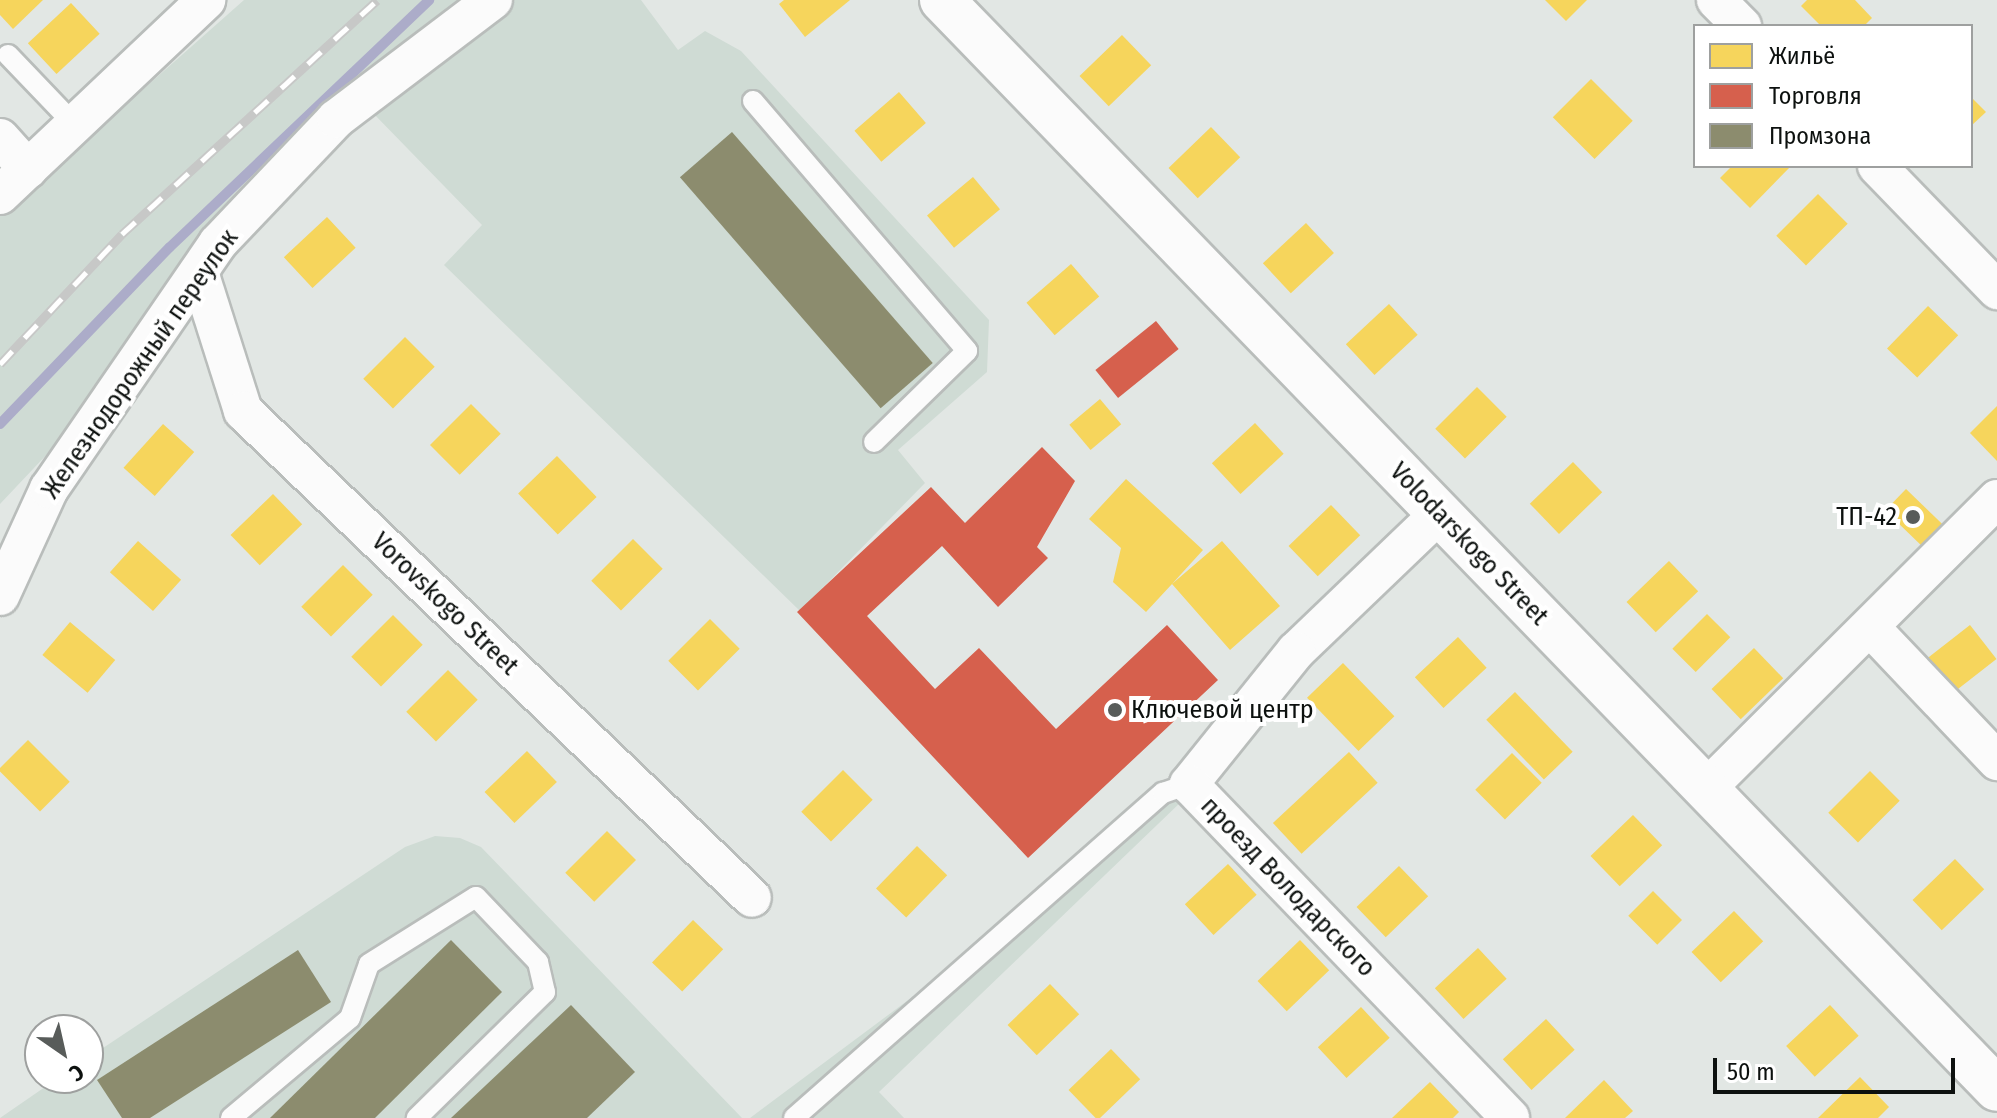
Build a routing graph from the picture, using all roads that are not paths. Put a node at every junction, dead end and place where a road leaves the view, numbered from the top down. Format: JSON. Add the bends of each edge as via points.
{"nodes":[{"id":1,"x":206,"y":0,"type":"edge"},
{"id":2,"x":493,"y":0,"type":"edge"},
{"id":3,"x":942,"y":0,"type":"edge"},
{"id":4,"x":1716,"y":0,"type":"edge"},
{"id":5,"x":1740,"y":24,"type":"edge"},
{"id":6,"x":8,"y":55,"type":"dead end"},
{"id":7,"x":753,"y":101,"type":"dead end"},
{"id":8,"x":74,"y":124,"type":"junction"},
{"id":9,"x":0,"y":138,"type":"edge"},
{"id":10,"x":1879,"y":168,"type":"edge"},
{"id":11,"x":28,"y":169,"type":"junction"},
{"id":12,"x":0,"y":195,"type":"edge"},
{"id":13,"x":199,"y":272,"type":"junction"},
{"id":14,"x":1997,"y":290,"type":"edge"},
{"id":15,"x":874,"y":442,"type":"dead end"},
{"id":16,"x":1997,"y":499,"type":"edge"},
{"id":17,"x":1440,"y":513,"type":"junction"},
{"id":18,"x":0,"y":596,"type":"edge"},
{"id":19,"x":1870,"y":627,"type":"junction"},
{"id":20,"x":1997,"y":761,"type":"edge"},
{"id":21,"x":1189,"y":784,"type":"junction"},
{"id":22,"x":1706,"y":789,"type":"junction"},
{"id":23,"x":752,"y":898,"type":"dead end"},
{"id":24,"x":1997,"y":1089,"type":"edge"},
{"id":25,"x":231,"y":1118,"type":"edge"},
{"id":26,"x":417,"y":1118,"type":"edge"},
{"id":27,"x":794,"y":1118,"type":"edge"},
{"id":28,"x":1510,"y":1118,"type":"edge"}],
"edges":[{"from":1,"to":8,"type":"street"},
{"from":2,"to":13,"type":"street","name":"Железнодорожный переулок","via":[[336,119],[218,243]]},
{"from":3,"to":17,"type":"street","name":"Volodarskogo Street"},
{"from":4,"to":5,"type":"street"},
{"from":6,"to":8,"type":"lane"},
{"from":7,"to":15,"type":"lane","via":[[967,351]]},
{"from":8,"to":11,"type":"street"},
{"from":9,"to":11,"type":"street"},
{"from":10,"to":14,"type":"street"},
{"from":11,"to":12,"type":"street"},
{"from":13,"to":18,"type":"street","name":"Железнодорожный переулок","via":[[49,489]]},
{"from":13,"to":23,"type":"street","name":"Vorovskogo Street","via":[[243,411]]},
{"from":16,"to":19,"type":"street"},
{"from":17,"to":21,"type":"street","name":"проезд Володарского","via":[[1296,651]]},
{"from":17,"to":22,"type":"street","name":"Volodarskogo Street"},
{"from":19,"to":20,"type":"street"},
{"from":19,"to":22,"type":"street"},
{"from":21,"to":27,"type":"lane","via":[[1163,793]]},
{"from":21,"to":28,"type":"street","name":"проезд Володарского"},
{"from":22,"to":24,"type":"street","name":"Volodarskogo Street"},
{"from":25,"to":26,"type":"lane","via":[[350,1018],[369,964],[476,897],[538,962],[545,992]]}]}
